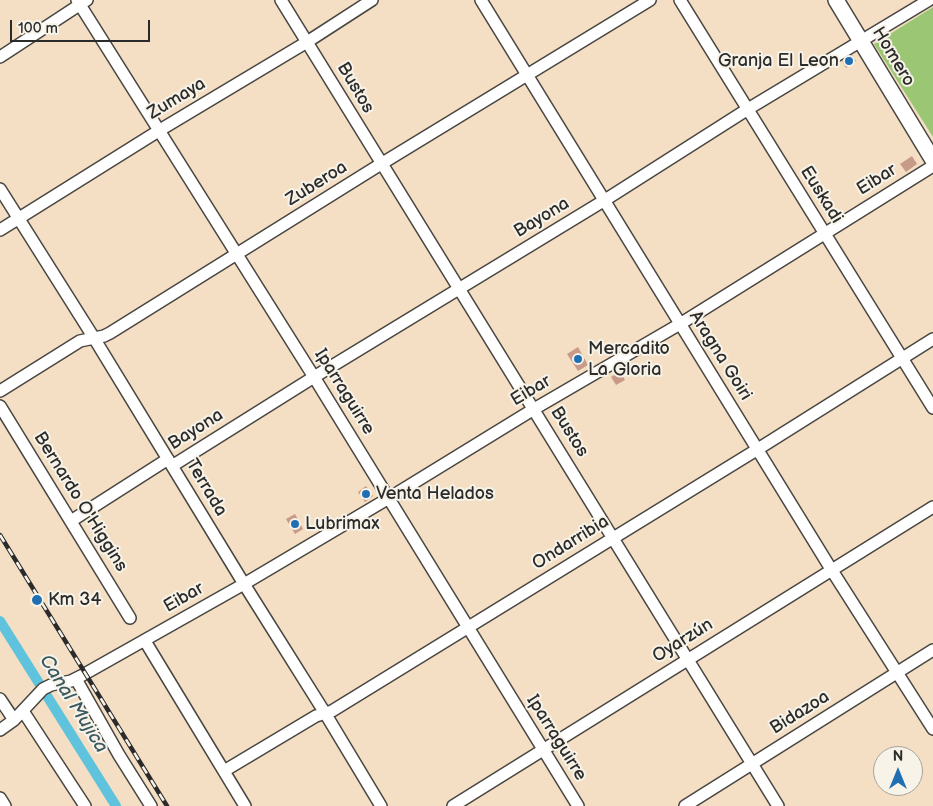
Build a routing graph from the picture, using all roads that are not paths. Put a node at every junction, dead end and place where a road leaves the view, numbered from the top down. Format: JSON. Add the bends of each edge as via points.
{"nodes":[{"id":1,"x":281,"y":0,"type":"edge"},
{"id":2,"x":372,"y":0,"type":"edge"},
{"id":3,"x":481,"y":0,"type":"edge"},
{"id":4,"x":650,"y":0,"type":"edge"},
{"id":5,"x":680,"y":0,"type":"edge"},
{"id":6,"x":836,"y":0,"type":"edge"},
{"id":7,"x":929,"y":0,"type":"edge"},
{"id":8,"x":81,"y":2,"type":"edge"},
{"id":9,"x":861,"y":41,"type":"junction"},
{"id":10,"x":307,"y":42,"type":"junction"},
{"id":11,"x":0,"y":57,"type":"edge"},
{"id":12,"x":528,"y":75,"type":"junction"},
{"id":13,"x":748,"y":108,"type":"junction"},
{"id":14,"x":160,"y":130,"type":"junction"},
{"id":15,"x":933,"y":160,"type":"edge"},
{"id":16,"x":381,"y":164,"type":"junction"},
{"id":17,"x":933,"y":166,"type":"edge"},
{"id":18,"x":0,"y":189,"type":"edge"},
{"id":19,"x":605,"y":200,"type":"junction"},
{"id":20,"x":18,"y":219,"type":"junction"},
{"id":21,"x":0,"y":230,"type":"edge"},
{"id":22,"x":825,"y":234,"type":"junction"},
{"id":23,"x":238,"y":254,"type":"junction"},
{"id":24,"x":460,"y":289,"type":"junction"},
{"id":25,"x":680,"y":324,"type":"junction"},
{"id":26,"x":94,"y":338,"type":"junction"},
{"id":27,"x":933,"y":338,"type":"edge"},
{"id":28,"x":902,"y":357,"type":"junction"},
{"id":29,"x":314,"y":377,"type":"junction"},
{"id":30,"x":0,"y":391,"type":"edge"},
{"id":31,"x":0,"y":406,"type":"edge"},
{"id":32,"x":933,"y":408,"type":"edge"},
{"id":33,"x":534,"y":409,"type":"junction"},
{"id":34,"x":758,"y":449,"type":"junction"},
{"id":35,"x":170,"y":462,"type":"junction"},
{"id":36,"x":390,"y":498,"type":"junction"},
{"id":37,"x":933,"y":507,"type":"edge"},
{"id":38,"x":71,"y":521,"type":"junction"},
{"id":39,"x":613,"y":537,"type":"junction"},
{"id":40,"x":831,"y":569,"type":"junction"},
{"id":41,"x":244,"y":584,"type":"junction"},
{"id":42,"x":130,"y":618,"type":"dead end"},
{"id":43,"x":468,"y":628,"type":"junction"},
{"id":44,"x":145,"y":641,"type":"junction"},
{"id":45,"x":933,"y":650,"type":"edge"},
{"id":46,"x":687,"y":659,"type":"junction"},
{"id":47,"x":898,"y":672,"type":"junction"},
{"id":48,"x":76,"y":678,"type":"junction"},
{"id":49,"x":0,"y":699,"type":"edge"},
{"id":50,"x":23,"y":711,"type":"junction"},
{"id":51,"x":325,"y":713,"type":"junction"},
{"id":52,"x":14,"y":720,"type":"junction"},
{"id":53,"x":933,"y":729,"type":"edge"},
{"id":54,"x":0,"y":730,"type":"edge"},
{"id":55,"x":542,"y":750,"type":"junction"},
{"id":56,"x":752,"y":764,"type":"junction"},
{"id":57,"x":224,"y":771,"type":"junction"},
{"id":58,"x":0,"y":798,"type":"edge"},
{"id":59,"x":5,"y":806,"type":"edge"},
{"id":60,"x":85,"y":806,"type":"edge"},
{"id":61,"x":151,"y":806,"type":"edge"},
{"id":62,"x":245,"y":806,"type":"edge"},
{"id":63,"x":381,"y":806,"type":"edge"},
{"id":64,"x":453,"y":806,"type":"edge"},
{"id":65,"x":578,"y":806,"type":"edge"},
{"id":66,"x":685,"y":806,"type":"edge"},
{"id":67,"x":778,"y":806,"type":"edge"}],
"edges":[{"from":1,"to":10,"type":"street","name":"Bustos"},
{"from":2,"to":10,"type":"street","name":"Zumaya"},
{"from":3,"to":12,"type":"street","name":"Aragna Goiri"},
{"from":4,"to":12,"type":"street","name":"Zuberoa"},
{"from":5,"to":13,"type":"street","name":"Euskadi"},
{"from":6,"to":9,"type":"main road","name":"Homero"},
{"from":7,"to":9,"type":"street","name":"Bayona"},
{"from":8,"to":11,"type":"street"},
{"from":8,"to":14,"type":"street","name":"Iparraguirre"},
{"from":9,"to":13,"type":"street","name":"Bayona"},
{"from":9,"to":15,"type":"main road","name":"Homero"},
{"from":10,"to":14,"type":"street","name":"Zumaya"},
{"from":10,"to":16,"type":"street","name":"Bustos"},
{"from":12,"to":16,"type":"street","name":"Zuberoa"},
{"from":12,"to":19,"type":"street","name":"Aragna Goiri"},
{"from":13,"to":19,"type":"street","name":"Bayona"},
{"from":13,"to":22,"type":"street","name":"Euskadi"},
{"from":14,"to":20,"type":"street","name":"Zumaya"},
{"from":14,"to":23,"type":"street","name":"Iparraguirre"},
{"from":16,"to":23,"type":"street","name":"Zuberoa"},
{"from":16,"to":24,"type":"street","name":"Bustos"},
{"from":17,"to":22,"type":"street","name":"Eibar"},
{"from":18,"to":20,"type":"street","name":"Terrada"},
{"from":19,"to":24,"type":"street","name":"Bayona"},
{"from":19,"to":25,"type":"street","name":"Aragna Goiri"},
{"from":20,"to":21,"type":"street","name":"Zumaya"},
{"from":20,"to":26,"type":"street","name":"Terrada"},
{"from":22,"to":25,"type":"street","name":"Eibar"},
{"from":22,"to":28,"type":"street","name":"Euskadi"},
{"from":23,"to":26,"type":"street","name":"Zuberoa","via":[[110,333]]},
{"from":23,"to":29,"type":"street","name":"Iparraguirre"},
{"from":24,"to":29,"type":"street","name":"Bayona"},
{"from":24,"to":33,"type":"street","name":"Bustos"},
{"from":25,"to":33,"type":"street","name":"Eibar"},
{"from":25,"to":34,"type":"street","name":"Aragna Goiri"},
{"from":26,"to":30,"type":"street","name":"Zuberoa","via":[[80,341]]},
{"from":26,"to":35,"type":"street","name":"Terrada"},
{"from":27,"to":28,"type":"street","name":"Ondarribia"},
{"from":28,"to":32,"type":"street","name":"Euskadi"},
{"from":28,"to":34,"type":"street","name":"Ondarribia"},
{"from":29,"to":35,"type":"street","name":"Bayona"},
{"from":29,"to":36,"type":"street","name":"Iparraguirre"},
{"from":31,"to":38,"type":"street","name":"Bernardo O'Higgins"},
{"from":33,"to":36,"type":"street","name":"Eibar"},
{"from":33,"to":39,"type":"street","name":"Bustos"},
{"from":34,"to":39,"type":"street","name":"Ondarribia"},
{"from":34,"to":40,"type":"street","name":"Aragna Goiri"},
{"from":35,"to":38,"type":"street","name":"Bayona"},
{"from":35,"to":41,"type":"street","name":"Terrada"},
{"from":36,"to":41,"type":"street","name":"Eibar"},
{"from":36,"to":43,"type":"street","name":"Iparraguirre"},
{"from":37,"to":40,"type":"street","name":"Oyarzún"},
{"from":38,"to":42,"type":"street","name":"Bernardo O'Higgins"},
{"from":39,"to":43,"type":"street","name":"Ondarribia"},
{"from":39,"to":46,"type":"street","name":"Bustos"},
{"from":40,"to":46,"type":"street","name":"Oyarzún"},
{"from":40,"to":47,"type":"street","name":"Aragna Goiri"},
{"from":41,"to":44,"type":"street","name":"Eibar"},
{"from":41,"to":51,"type":"street","name":"Terrada"},
{"from":43,"to":51,"type":"street","name":"Ondarribia"},
{"from":43,"to":55,"type":"street","name":"Iparraguirre"},
{"from":44,"to":48,"type":"street","name":"Eibar"},
{"from":44,"to":57,"type":"street"},
{"from":45,"to":47,"type":"street","name":"Bidazoa"},
{"from":46,"to":55,"type":"street","name":"Oyarzún"},
{"from":46,"to":56,"type":"street","name":"Bustos"},
{"from":47,"to":53,"type":"street","name":"Aragna Goiri"},
{"from":47,"to":56,"type":"street","name":"Bidazoa"},
{"from":48,"to":50,"type":"street","name":"Eibar","via":[[51,685],[36,694]]},
{"from":48,"to":61,"type":"street"},
{"from":49,"to":52,"type":"street"},
{"from":50,"to":52,"type":"street"},
{"from":50,"to":60,"type":"street"},
{"from":51,"to":57,"type":"street","name":"Ondarribia"},
{"from":51,"to":63,"type":"street","name":"Terrada"},
{"from":52,"to":54,"type":"street"},
{"from":55,"to":64,"type":"street","name":"Oyarzún"},
{"from":55,"to":65,"type":"street","name":"Iparraguirre"},
{"from":56,"to":66,"type":"street","name":"Bidazoa"},
{"from":56,"to":67,"type":"street","name":"Bustos"},
{"from":57,"to":62,"type":"street"},
{"from":58,"to":59,"type":"street"}]}
